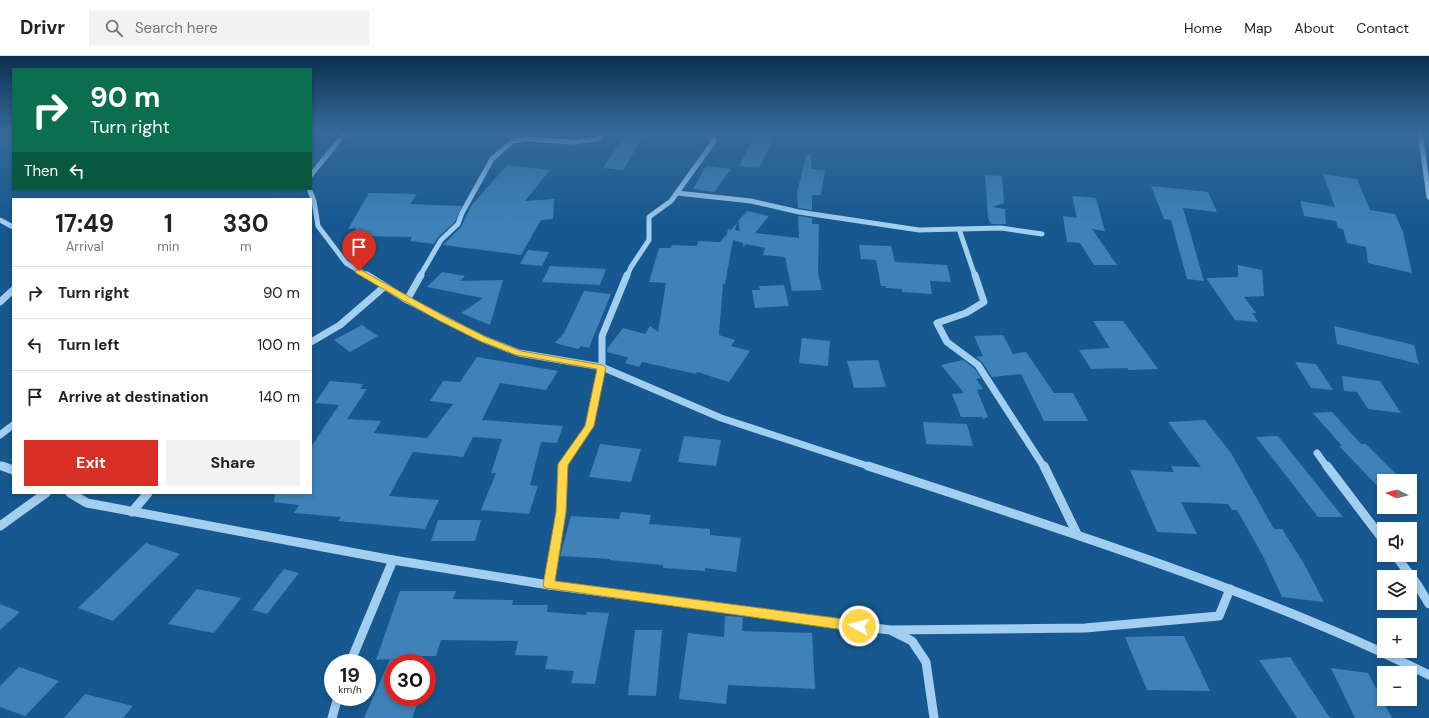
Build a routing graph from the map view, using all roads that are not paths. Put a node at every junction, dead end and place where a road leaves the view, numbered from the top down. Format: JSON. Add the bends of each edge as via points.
{"nodes":[{"id":1,"x":321,"y":163,"type":"edge"},
{"id":2,"x":490,"y":163,"type":"edge"},
{"id":3,"x":698,"y":163,"type":"edge"},
{"id":4,"x":1424,"y":163,"type":"edge"},
{"id":5,"x":312,"y":174,"type":"edge"},
{"id":6,"x":309,"y":190,"type":"edge"},
{"id":7,"x":677,"y":193,"type":"junction"},
{"id":8,"x":1429,"y":197,"type":"edge"},
{"id":9,"x":0,"y":220,"type":"edge"},
{"id":10,"x":12,"y":226,"type":"edge"},
{"id":11,"x":315,"y":228,"type":"edge"},
{"id":12,"x":959,"y":229,"type":"junction"},
{"id":13,"x":1042,"y":234,"type":"dead end"},
{"id":14,"x":384,"y":287,"type":"junction"},
{"id":15,"x":12,"y":291,"type":"edge"},
{"id":16,"x":407,"y":300,"type":"junction"},
{"id":17,"x":0,"y":302,"type":"edge"},
{"id":18,"x":312,"y":341,"type":"edge"},
{"id":19,"x":602,"y":367,"type":"junction"},
{"id":20,"x":12,"y":426,"type":"edge"},
{"id":21,"x":0,"y":435,"type":"edge"},
{"id":22,"x":1316,"y":453,"type":"dead end"},
{"id":23,"x":0,"y":465,"type":"edge"},
{"id":24,"x":12,"y":470,"type":"edge"},
{"id":25,"x":45,"y":494,"type":"edge"},
{"id":26,"x":72,"y":494,"type":"edge"},
{"id":27,"x":147,"y":494,"type":"edge"},
{"id":28,"x":132,"y":512,"type":"junction"},
{"id":29,"x":0,"y":526,"type":"edge"},
{"id":30,"x":1377,"y":532,"type":"edge"},
{"id":31,"x":1077,"y":534,"type":"junction"},
{"id":32,"x":393,"y":560,"type":"junction"},
{"id":33,"x":1401,"y":562,"type":"edge"},
{"id":34,"x":549,"y":585,"type":"junction"},
{"id":35,"x":1230,"y":589,"type":"junction"},
{"id":36,"x":1429,"y":604,"type":"edge"},
{"id":37,"x":890,"y":630,"type":"junction"},
{"id":38,"x":354,"y":654,"type":"edge"},
{"id":39,"x":1429,"y":675,"type":"edge"},
{"id":40,"x":335,"y":706,"type":"edge"},
{"id":41,"x":332,"y":718,"type":"edge"},
{"id":42,"x":934,"y":718,"type":"edge"}],
"edges":[{"from":1,"to":5,"type":"street"},
{"from":2,"to":16,"type":"street","via":[[458,224],[441,240]]},
{"from":3,"to":7,"type":"street"},
{"from":4,"to":8,"type":"street"},
{"from":6,"to":11,"type":"street","via":[[314,201]]},
{"from":7,"to":12,"type":"street","via":[[751,201],[799,212],[919,230]]},
{"from":7,"to":19,"type":"street","via":[[672,200],[649,217],[649,240],[631,267],[602,336]]},
{"from":9,"to":10,"type":"street"},
{"from":11,"to":14,"type":"street","via":[[346,263]]},
{"from":12,"to":13,"type":"street","via":[[1001,228]]},
{"from":12,"to":31,"type":"street","via":[[984,302],[966,313],[937,323],[947,342],[978,365],[1045,468]]},
{"from":14,"to":16,"type":"street"},
{"from":14,"to":18,"type":"street","via":[[340,325]]},
{"from":15,"to":17,"type":"street"},
{"from":16,"to":19,"type":"street","via":[[483,339],[519,353]]},
{"from":19,"to":31,"type":"street","via":[[721,418]]},
{"from":19,"to":34,"type":"street","via":[[589,426],[563,464],[561,512]]},
{"from":20,"to":21,"type":"street"},
{"from":22,"to":30,"type":"street"},
{"from":23,"to":24,"type":"street"},
{"from":25,"to":29,"type":"street"},
{"from":26,"to":28,"type":"street","via":[[86,503]]},
{"from":27,"to":28,"type":"street"},
{"from":28,"to":32,"type":"street"},
{"from":31,"to":35,"type":"street"},
{"from":32,"to":34,"type":"street"},
{"from":32,"to":38,"type":"street"},
{"from":33,"to":36,"type":"street","via":[[1418,584]]},
{"from":34,"to":37,"type":"street"},
{"from":35,"to":37,"type":"street","via":[[1219,616],[1084,628]]},
{"from":35,"to":39,"type":"street","via":[[1378,649]]},
{"from":37,"to":42,"type":"street","via":[[912,641],[926,662]]},
{"from":40,"to":41,"type":"street"}]}
